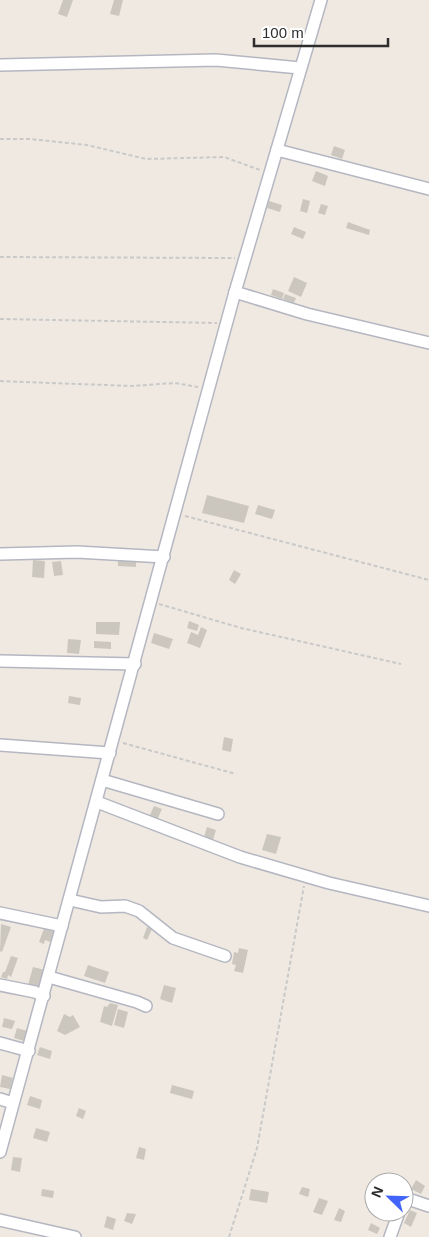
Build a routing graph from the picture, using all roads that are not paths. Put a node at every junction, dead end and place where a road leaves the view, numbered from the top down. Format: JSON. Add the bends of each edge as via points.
{"nodes":[{"id":1,"x":321,"y":0,"type":"edge"},
{"id":2,"x":0,"y":65,"type":"edge"},
{"id":3,"x":300,"y":68,"type":"junction"},
{"id":4,"x":277,"y":150,"type":"junction"},
{"id":5,"x":429,"y":189,"type":"edge"},
{"id":6,"x":236,"y":292,"type":"junction"},
{"id":7,"x":429,"y":343,"type":"edge"},
{"id":8,"x":0,"y":554,"type":"edge"},
{"id":9,"x":164,"y":557,"type":"junction"},
{"id":10,"x":0,"y":662,"type":"edge"},
{"id":11,"x":135,"y":664,"type":"junction"},
{"id":12,"x":0,"y":745,"type":"edge"},
{"id":13,"x":110,"y":753,"type":"junction"},
{"id":14,"x":102,"y":780,"type":"junction"},
{"id":15,"x":96,"y":802,"type":"junction"},
{"id":16,"x":218,"y":814,"type":"dead end"},
{"id":17,"x":70,"y":900,"type":"junction"},
{"id":18,"x":429,"y":906,"type":"edge"},
{"id":19,"x":0,"y":913,"type":"edge"},
{"id":20,"x":62,"y":926,"type":"junction"},
{"id":21,"x":225,"y":956,"type":"dead end"},
{"id":22,"x":49,"y":977,"type":"junction"},
{"id":23,"x":0,"y":985,"type":"edge"},
{"id":24,"x":44,"y":996,"type":"junction"},
{"id":25,"x":146,"y":1006,"type":"dead end"},
{"id":26,"x":0,"y":1042,"type":"edge"},
{"id":27,"x":29,"y":1051,"type":"junction"},
{"id":28,"x":0,"y":1099,"type":"edge"},
{"id":29,"x":13,"y":1103,"type":"junction"},
{"id":30,"x":0,"y":1152,"type":"edge"},
{"id":31,"x":414,"y":1201,"type":"edge"},
{"id":32,"x":429,"y":1206,"type":"edge"},
{"id":33,"x":0,"y":1220,"type":"edge"},
{"id":34,"x":395,"y":1222,"type":"edge"},
{"id":35,"x":75,"y":1237,"type":"edge"},
{"id":36,"x":390,"y":1237,"type":"edge"}],
"edges":[{"from":1,"to":3,"type":"street"},
{"from":2,"to":3,"type":"street","via":[[216,60]]},
{"from":3,"to":4,"type":"street"},
{"from":4,"to":5,"type":"street"},
{"from":4,"to":6,"type":"street"},
{"from":6,"to":7,"type":"street","via":[[307,314]]},
{"from":6,"to":9,"type":"street"},
{"from":8,"to":9,"type":"street","via":[[77,552]]},
{"from":9,"to":11,"type":"street"},
{"from":10,"to":11,"type":"street"},
{"from":11,"to":13,"type":"street"},
{"from":12,"to":13,"type":"street"},
{"from":13,"to":14,"type":"street"},
{"from":14,"to":15,"type":"street"},
{"from":14,"to":16,"type":"street"},
{"from":15,"to":17,"type":"street"},
{"from":15,"to":18,"type":"street","via":[[240,857]]},
{"from":17,"to":20,"type":"street"},
{"from":17,"to":21,"type":"street","via":[[100,906],[125,906],[139,911],[173,938]]},
{"from":19,"to":20,"type":"street"},
{"from":20,"to":22,"type":"street"},
{"from":22,"to":24,"type":"street"},
{"from":22,"to":25,"type":"street"},
{"from":23,"to":24,"type":"street"},
{"from":24,"to":27,"type":"street"},
{"from":26,"to":27,"type":"street"},
{"from":27,"to":29,"type":"street"},
{"from":28,"to":29,"type":"street"},
{"from":29,"to":30,"type":"street"},
{"from":31,"to":32,"type":"street"},
{"from":33,"to":35,"type":"street"},
{"from":34,"to":36,"type":"street"}]}
